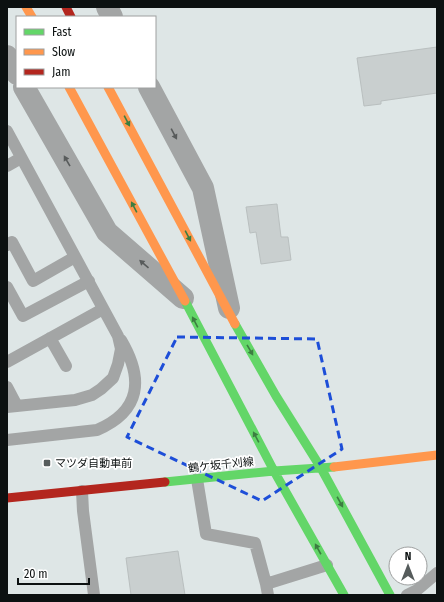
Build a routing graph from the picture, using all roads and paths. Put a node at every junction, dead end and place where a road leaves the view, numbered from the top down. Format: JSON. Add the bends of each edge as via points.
{"nodes":[{"id":1,"x":26,"y":7,"type":"edge"},
{"id":2,"x":66,"y":7,"type":"edge"},
{"id":3,"x":107,"y":7,"type":"edge"},
{"id":4,"x":31,"y":16,"type":"edge"},
{"id":5,"x":70,"y":16,"type":"edge"},
{"id":6,"x":112,"y":16,"type":"edge"},
{"id":7,"x":7,"y":56,"type":"edge"},
{"id":8,"x":16,"y":72,"type":"edge"},
{"id":9,"x":25,"y":88,"type":"edge"},
{"id":10,"x":70,"y":88,"type":"edge"},
{"id":11,"x":109,"y":88,"type":"edge"},
{"id":12,"x":150,"y":88,"type":"edge"},
{"id":13,"x":7,"y":131,"type":"edge"},
{"id":14,"x":21,"y":158,"type":"junction"},
{"id":15,"x":7,"y":166,"type":"edge"},
{"id":16,"x":7,"y":245,"type":"edge"},
{"id":17,"x":75,"y":257,"type":"junction"},
{"id":18,"x":88,"y":281,"type":"junction"},
{"id":19,"x":7,"y":287,"type":"edge"},
{"id":20,"x":184,"y":299,"type":"junction"},
{"id":21,"x":104,"y":308,"type":"junction"},
{"id":22,"x":231,"y":318,"type":"junction"},
{"id":23,"x":118,"y":336,"type":"junction"},
{"id":24,"x":50,"y":338,"type":"junction"},
{"id":25,"x":7,"y":362,"type":"edge"},
{"id":26,"x":66,"y":366,"type":"dead end"},
{"id":27,"x":7,"y":387,"type":"edge"},
{"id":28,"x":12,"y":406,"type":"edge"},
{"id":29,"x":7,"y":440,"type":"edge"},
{"id":30,"x":437,"y":455,"type":"edge"},
{"id":31,"x":321,"y":468,"type":"junction"},
{"id":32,"x":274,"y":471,"type":"junction"},
{"id":33,"x":197,"y":479,"type":"junction"},
{"id":34,"x":82,"y":491,"type":"junction"},
{"id":35,"x":7,"y":498,"type":"edge"},
{"id":36,"x":327,"y":565,"type":"junction"},
{"id":37,"x":437,"y":572,"type":"edge"},
{"id":38,"x":267,"y":590,"type":"edge"},
{"id":39,"x":94,"y":595,"type":"edge"},
{"id":40,"x":344,"y":595,"type":"edge"},
{"id":41,"x":390,"y":595,"type":"edge"},
{"id":42,"x":407,"y":595,"type":"edge"}],
"edges":[{"from":1,"to":4,"type":"street"},
{"from":2,"to":5,"type":"street"},
{"from":3,"to":6,"type":"street"},
{"from":7,"to":8,"type":"street"},
{"from":20,"to":9,"type":"street","one_way":true,"via":[[107,232]]},
{"from":20,"to":10,"type":"street","one_way":true},
{"from":11,"to":22,"type":"street","one_way":true},
{"from":12,"to":22,"type":"street","one_way":true,"via":[[203,188]]},
{"from":13,"to":14,"type":"lane"},
{"from":14,"to":15,"type":"lane"},
{"from":14,"to":17,"type":"lane"},
{"from":16,"to":17,"type":"lane","via":[[12,242],[33,281]]},
{"from":17,"to":18,"type":"lane"},
{"from":18,"to":19,"type":"lane","via":[[23,316]]},
{"from":18,"to":21,"type":"lane"},
{"from":32,"to":20,"type":"street","one_way":true},
{"from":21,"to":23,"type":"lane"},
{"from":21,"to":24,"type":"lane"},
{"from":22,"to":31,"type":"street","one_way":true},
{"from":23,"to":28,"type":"lane","via":[[121,349],[113,378],[92,395],[75,400]]},
{"from":23,"to":29,"type":"lane","via":[[132,362],[135,389],[131,403],[121,415],[97,430]]},
{"from":24,"to":25,"type":"lane"},
{"from":24,"to":26,"type":"lane"},
{"from":27,"to":28,"type":"lane"},
{"from":30,"to":31,"type":"street","name":"鶴ケ坂千刈線"},
{"from":31,"to":32,"type":"street","name":"鶴ケ坂千刈線"},
{"from":31,"to":41,"type":"street","one_way":true},
{"from":32,"to":33,"type":"street","name":"鶴ケ坂千刈線"},
{"from":36,"to":32,"type":"street","one_way":true},
{"from":33,"to":34,"type":"street","name":"鶴ケ坂千刈線"},
{"from":33,"to":38,"type":"lane","via":[[206,534],[255,543]]},
{"from":34,"to":35,"type":"street","name":"鶴ケ坂千刈線"},
{"from":34,"to":39,"type":"lane"},
{"from":36,"to":38,"type":"lane"},
{"from":36,"to":40,"type":"street"},
{"from":37,"to":42,"type":"lane","via":[[417,590]]}]}
